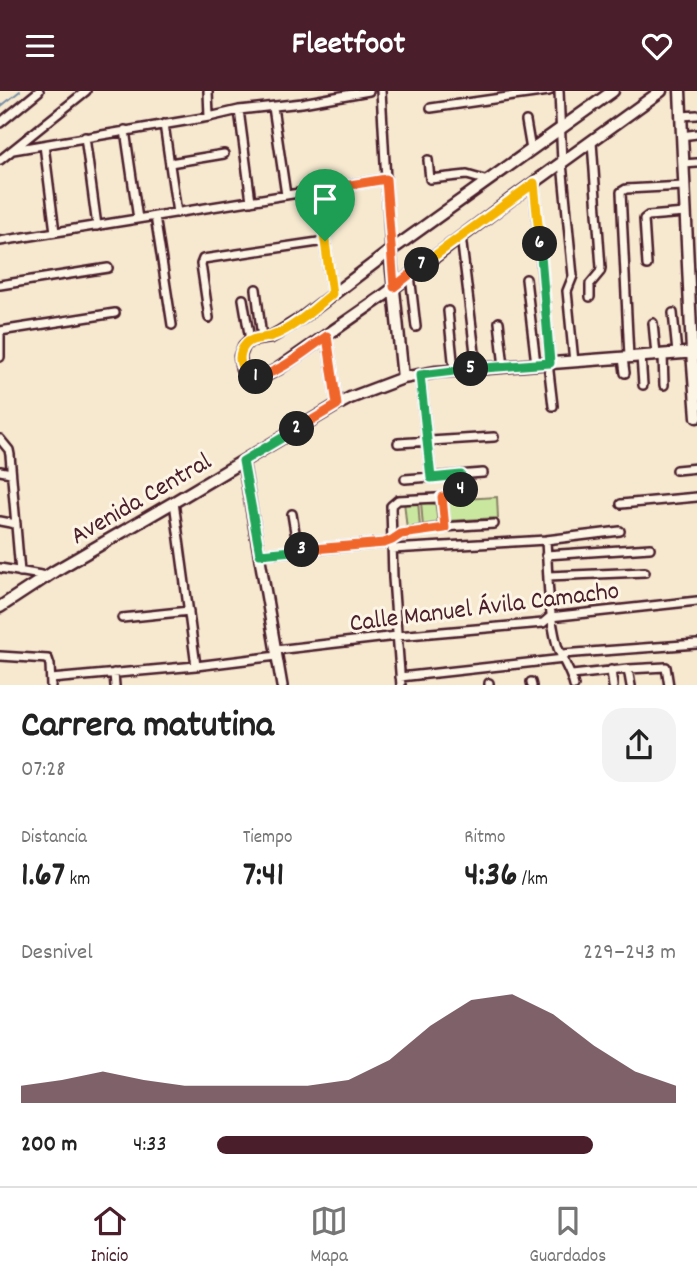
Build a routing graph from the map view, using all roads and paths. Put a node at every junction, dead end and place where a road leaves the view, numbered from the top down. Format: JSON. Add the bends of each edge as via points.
{"nodes":[{"id":1,"x":39,"y":91,"type":"edge"},
{"id":2,"x":86,"y":91,"type":"edge"},
{"id":3,"x":208,"y":91,"type":"edge"},
{"id":4,"x":369,"y":91,"type":"edge"},
{"id":5,"x":381,"y":91,"type":"edge"},
{"id":6,"x":549,"y":91,"type":"edge"},
{"id":7,"x":559,"y":91,"type":"edge"},
{"id":8,"x":613,"y":91,"type":"edge"},
{"id":9,"x":680,"y":91,"type":"edge"},
{"id":10,"x":659,"y":92,"type":"edge"},
{"id":11,"x":599,"y":96,"type":"edge"},
{"id":12,"x":273,"y":107,"type":"junction"},
{"id":13,"x":431,"y":108,"type":"dead end"},
{"id":14,"x":239,"y":110,"type":"junction"},
{"id":15,"x":697,"y":115,"type":"edge"},
{"id":16,"x":681,"y":116,"type":"junction"},
{"id":17,"x":209,"y":117,"type":"junction"},
{"id":18,"x":526,"y":121,"type":"dead end"},
{"id":19,"x":0,"y":123,"type":"edge"},
{"id":20,"x":164,"y":124,"type":"junction"},
{"id":21,"x":561,"y":127,"type":"junction"},
{"id":22,"x":125,"y":130,"type":"junction"},
{"id":23,"x":697,"y":134,"type":"edge"},
{"id":24,"x":681,"y":136,"type":"junction"},
{"id":25,"x":85,"y":137,"type":"junction"},
{"id":26,"x":592,"y":142,"type":"junction"},
{"id":27,"x":44,"y":145,"type":"junction"},
{"id":28,"x":13,"y":150,"type":"junction"},
{"id":29,"x":531,"y":150,"type":"junction"},
{"id":30,"x":224,"y":154,"type":"dead end"},
{"id":31,"x":0,"y":160,"type":"edge"},
{"id":32,"x":428,"y":160,"type":"dead end"},
{"id":33,"x":170,"y":163,"type":"junction"},
{"id":34,"x":562,"y":163,"type":"junction"},
{"id":35,"x":697,"y":163,"type":"edge"},
{"id":36,"x":682,"y":164,"type":"junction"},
{"id":37,"x":386,"y":179,"type":"junction"},
{"id":38,"x":488,"y":181,"type":"junction"},
{"id":39,"x":534,"y":183,"type":"junction"},
{"id":40,"x":684,"y":186,"type":"junction"},
{"id":41,"x":318,"y":190,"type":"junction"},
{"id":42,"x":286,"y":195,"type":"junction"},
{"id":43,"x":251,"y":201,"type":"junction"},
{"id":44,"x":177,"y":213,"type":"junction"},
{"id":45,"x":685,"y":213,"type":"junction"},
{"id":46,"x":155,"y":216,"type":"junction"},
{"id":47,"x":138,"y":219,"type":"junction"},
{"id":48,"x":97,"y":226,"type":"junction"},
{"id":49,"x":55,"y":232,"type":"junction"},
{"id":50,"x":461,"y":236,"type":"junction"},
{"id":51,"x":0,"y":241,"type":"edge"},
{"id":52,"x":325,"y":241,"type":"junction"},
{"id":53,"x":390,"y":251,"type":"junction"},
{"id":54,"x":647,"y":265,"type":"dead end"},
{"id":55,"x":108,"y":268,"type":"dead end"},
{"id":56,"x":410,"y":275,"type":"junction"},
{"id":57,"x":526,"y":279,"type":"dead end"},
{"id":58,"x":0,"y":285,"type":"edge"},
{"id":59,"x":394,"y":287,"type":"junction"},
{"id":60,"x":256,"y":289,"type":"dead end"},
{"id":61,"x":332,"y":294,"type":"junction"},
{"id":62,"x":590,"y":297,"type":"dead end"},
{"id":63,"x":243,"y":299,"type":"dead end"},
{"id":64,"x":448,"y":311,"type":"dead end"},
{"id":65,"x":115,"y":313,"type":"dead end"},
{"id":66,"x":673,"y":313,"type":"dead end"},
{"id":67,"x":209,"y":318,"type":"dead end"},
{"id":68,"x":499,"y":321,"type":"dead end"},
{"id":69,"x":653,"y":323,"type":"dead end"},
{"id":70,"x":172,"y":325,"type":"dead end"},
{"id":71,"x":416,"y":327,"type":"dead end"},
{"id":72,"x":0,"y":332,"type":"edge"},
{"id":73,"x":327,"y":336,"type":"junction"},
{"id":74,"x":262,"y":338,"type":"junction"},
{"id":75,"x":250,"y":340,"type":"junction"},
{"id":76,"x":694,"y":352,"type":"edge"},
{"id":77,"x":677,"y":353,"type":"junction"},
{"id":78,"x":659,"y":355,"type":"junction"},
{"id":79,"x":0,"y":356,"type":"edge"},
{"id":80,"x":641,"y":356,"type":"junction"},
{"id":81,"x":626,"y":357,"type":"junction"},
{"id":82,"x":574,"y":362,"type":"junction"},
{"id":83,"x":549,"y":363,"type":"junction"},
{"id":84,"x":536,"y":364,"type":"junction"},
{"id":85,"x":504,"y":367,"type":"junction"},
{"id":86,"x":477,"y":369,"type":"junction"},
{"id":87,"x":454,"y":370,"type":"junction"},
{"id":88,"x":625,"y":373,"type":"dead end"},
{"id":89,"x":420,"y":375,"type":"junction"},
{"id":90,"x":403,"y":378,"type":"junction"},
{"id":91,"x":643,"y":385,"type":"dead end"},
{"id":92,"x":664,"y":385,"type":"dead end"},
{"id":93,"x":337,"y":405,"type":"junction"},
{"id":94,"x":553,"y":406,"type":"dead end"},
{"id":95,"x":697,"y":408,"type":"edge"},
{"id":96,"x":697,"y":417,"type":"edge"},
{"id":97,"x":494,"y":437,"type":"dead end"},
{"id":98,"x":0,"y":439,"type":"edge"},
{"id":99,"x":427,"y":440,"type":"junction"},
{"id":100,"x":398,"y":443,"type":"dead end"},
{"id":101,"x":243,"y":461,"type":"junction"},
{"id":102,"x":697,"y":468,"type":"edge"},
{"id":103,"x":676,"y":470,"type":"dead end"},
{"id":104,"x":0,"y":471,"type":"edge"},
{"id":105,"x":11,"y":473,"type":"junction"},
{"id":106,"x":483,"y":473,"type":"dead end"},
{"id":107,"x":461,"y":475,"type":"junction"},
{"id":108,"x":431,"y":478,"type":"junction"},
{"id":109,"x":405,"y":479,"type":"dead end"},
{"id":110,"x":442,"y":497,"type":"junction"},
{"id":111,"x":697,"y":497,"type":"edge"},
{"id":112,"x":174,"y":502,"type":"junction"},
{"id":113,"x":621,"y":504,"type":"dead end"},
{"id":114,"x":292,"y":514,"type":"dead end"},
{"id":115,"x":0,"y":521,"type":"edge"},
{"id":116,"x":16,"y":524,"type":"junction"},
{"id":117,"x":494,"y":524,"type":"dead end"},
{"id":118,"x":445,"y":528,"type":"junction"},
{"id":119,"x":620,"y":531,"type":"dead end"},
{"id":120,"x":545,"y":540,"type":"junction"},
{"id":121,"x":392,"y":545,"type":"junction"},
{"id":122,"x":650,"y":548,"type":"dead end"},
{"id":123,"x":298,"y":551,"type":"junction"},
{"id":124,"x":260,"y":554,"type":"junction"},
{"id":125,"x":547,"y":555,"type":"junction"},
{"id":126,"x":0,"y":568,"type":"edge"},
{"id":127,"x":20,"y":572,"type":"junction"},
{"id":128,"x":645,"y":572,"type":"dead end"},
{"id":129,"x":47,"y":576,"type":"junction"},
{"id":130,"x":548,"y":576,"type":"junction"},
{"id":131,"x":697,"y":601,"type":"edge"},
{"id":132,"x":0,"y":607,"type":"edge"},
{"id":133,"x":189,"y":611,"type":"junction"},
{"id":134,"x":550,"y":617,"type":"junction"},
{"id":135,"x":122,"y":618,"type":"dead end"},
{"id":136,"x":397,"y":636,"type":"junction"},
{"id":137,"x":697,"y":644,"type":"edge"},
{"id":138,"x":276,"y":653,"type":"junction"},
{"id":139,"x":0,"y":656,"type":"edge"},
{"id":140,"x":563,"y":656,"type":"junction"},
{"id":141,"x":196,"y":666,"type":"junction"},
{"id":142,"x":628,"y":669,"type":"junction"},
{"id":143,"x":611,"y":670,"type":"junction"},
{"id":144,"x":114,"y":673,"type":"junction"},
{"id":145,"x":572,"y":675,"type":"junction"},
{"id":146,"x":400,"y":681,"type":"edge"},
{"id":147,"x":51,"y":682,"type":"edge"},
{"id":148,"x":115,"y":685,"type":"edge"},
{"id":149,"x":282,"y":685,"type":"edge"},
{"id":150,"x":574,"y":685,"type":"edge"},
{"id":151,"x":613,"y":685,"type":"edge"},
{"id":152,"x":631,"y":685,"type":"edge"},
{"id":153,"x":669,"y":685,"type":"edge"}],
"edges":[{"from":1,"to":19,"type":"street"},
{"from":2,"to":28,"type":"street"},
{"from":3,"to":17,"type":"street"},
{"from":4,"to":12,"type":"street"},
{"from":5,"to":37,"type":"street"},
{"from":6,"to":13,"type":"street"},
{"from":7,"to":21,"type":"street"},
{"from":8,"to":11,"type":"main road"},
{"from":9,"to":16,"type":"main road"},
{"from":10,"to":26,"type":"main road"},
{"from":11,"to":21,"type":"main road"},
{"from":12,"to":14,"type":"street"},
{"from":12,"to":42,"type":"street"},
{"from":14,"to":17,"type":"street"},
{"from":14,"to":43,"type":"street"},
{"from":15,"to":16,"type":"street"},
{"from":16,"to":24,"type":"main road"},
{"from":17,"to":20,"type":"street"},
{"from":18,"to":29,"type":"street"},
{"from":20,"to":22,"type":"street"},
{"from":20,"to":33,"type":"street"},
{"from":21,"to":29,"type":"main road"},
{"from":21,"to":34,"type":"street"},
{"from":22,"to":25,"type":"street"},
{"from":22,"to":47,"type":"street"},
{"from":23,"to":24,"type":"street"},
{"from":24,"to":36,"type":"main road"},
{"from":25,"to":27,"type":"street"},
{"from":25,"to":48,"type":"street"},
{"from":26,"to":34,"type":"main road"},
{"from":26,"to":62,"type":"street","via":[[601,268],[590,283]]},
{"from":27,"to":28,"type":"street"},
{"from":27,"to":49,"type":"street"},
{"from":28,"to":31,"type":"street"},
{"from":29,"to":38,"type":"main road"},
{"from":30,"to":33,"type":"street"},
{"from":32,"to":38,"type":"street","via":[[430,179],[467,175]]},
{"from":33,"to":44,"type":"street"},
{"from":34,"to":39,"type":"main road"},
{"from":34,"to":82,"type":"street","via":[[573,276],[566,291]]},
{"from":35,"to":36,"type":"street"},
{"from":36,"to":40,"type":"main road"},
{"from":37,"to":41,"type":"street"},
{"from":37,"to":53,"type":"street"},
{"from":38,"to":53,"type":"main road"},
{"from":39,"to":50,"type":"main road"},
{"from":39,"to":83,"type":"street"},
{"from":40,"to":45,"type":"main road"},
{"from":40,"to":81,"type":"street","via":[[621,192]]},
{"from":41,"to":42,"type":"street"},
{"from":41,"to":52,"type":"street"},
{"from":42,"to":43,"type":"street"},
{"from":43,"to":44,"type":"street"},
{"from":44,"to":46,"type":"street"},
{"from":45,"to":54,"type":"street","via":[[644,219]]},
{"from":45,"to":76,"type":"main road"},
{"from":46,"to":47,"type":"street"},
{"from":46,"to":70,"type":"street"},
{"from":47,"to":48,"type":"street"},
{"from":48,"to":49,"type":"street"},
{"from":49,"to":51,"type":"street"},
{"from":50,"to":56,"type":"main road"},
{"from":50,"to":86,"type":"street"},
{"from":52,"to":61,"type":"street"},
{"from":52,"to":67,"type":"street","via":[[202,260]]},
{"from":53,"to":59,"type":"main road"},
{"from":53,"to":61,"type":"main road"},
{"from":55,"to":58,"type":"street"},
{"from":56,"to":59,"type":"main road"},
{"from":56,"to":71,"type":"street"},
{"from":57,"to":84,"type":"street"},
{"from":59,"to":73,"type":"main road"},
{"from":59,"to":90,"type":"main road"},
{"from":60,"to":74,"type":"street"},
{"from":61,"to":74,"type":"main road","via":[[278,334]]},
{"from":63,"to":75,"type":"street"},
{"from":64,"to":87,"type":"street"},
{"from":65,"to":72,"type":"street"},
{"from":66,"to":77,"type":"street"},
{"from":68,"to":85,"type":"street"},
{"from":69,"to":78,"type":"street"},
{"from":72,"to":79,"type":"street"},
{"from":73,"to":75,"type":"main road","via":[[278,369],[255,377],[241,364],[240,356]]},
{"from":73,"to":93,"type":"street"},
{"from":74,"to":75,"type":"main road"},
{"from":76,"to":77,"type":"main road","name":"Avenida Central"},
{"from":76,"to":95,"type":"main road"},
{"from":77,"to":78,"type":"main road","name":"Avenida Central"},
{"from":78,"to":80,"type":"main road","name":"Avenida Central"},
{"from":78,"to":92,"type":"street"},
{"from":80,"to":81,"type":"main road","name":"Avenida Central"},
{"from":80,"to":91,"type":"street"},
{"from":81,"to":82,"type":"main road","name":"Avenida Central"},
{"from":81,"to":88,"type":"street"},
{"from":82,"to":83,"type":"main road","name":"Avenida Central"},
{"from":83,"to":84,"type":"main road","name":"Avenida Central"},
{"from":83,"to":94,"type":"street"},
{"from":84,"to":85,"type":"main road","name":"Avenida Central"},
{"from":85,"to":86,"type":"main road","name":"Avenida Central"},
{"from":86,"to":87,"type":"main road","name":"Avenida Central"},
{"from":87,"to":89,"type":"main road","name":"Avenida Central"},
{"from":89,"to":90,"type":"main road","name":"Avenida Central"},
{"from":89,"to":99,"type":"street"},
{"from":90,"to":93,"type":"main road","name":"Avenida Central"},
{"from":93,"to":101,"type":"main road","name":"Avenida Central"},
{"from":95,"to":96,"type":"main road"},
{"from":97,"to":99,"type":"street"},
{"from":98,"to":105,"type":"street","via":[[9,450]]},
{"from":99,"to":100,"type":"street"},
{"from":99,"to":108,"type":"street"},
{"from":101,"to":112,"type":"main road","name":"Avenida Central"},
{"from":101,"to":124,"type":"street"},
{"from":102,"to":103,"type":"street"},
{"from":104,"to":105,"type":"street"},
{"from":105,"to":116,"type":"street"},
{"from":106,"to":107,"type":"street"},
{"from":107,"to":108,"type":"street"},
{"from":107,"to":110,"type":"street","via":[[460,495]]},
{"from":108,"to":109,"type":"street"},
{"from":110,"to":118,"type":"street"},
{"from":110,"to":121,"type":"street","via":[[393,503]]},
{"from":111,"to":113,"type":"street"},
{"from":112,"to":129,"type":"main road","name":"Avenida Central"},
{"from":112,"to":133,"type":"street"},
{"from":114,"to":123,"type":"street"},
{"from":115,"to":116,"type":"street"},
{"from":116,"to":127,"type":"street"},
{"from":117,"to":118,"type":"street"},
{"from":118,"to":121,"type":"street","via":[[401,534]]},
{"from":119,"to":120,"type":"street"},
{"from":120,"to":121,"type":"street"},
{"from":120,"to":125,"type":"street"},
{"from":121,"to":123,"type":"street"},
{"from":121,"to":136,"type":"street"},
{"from":122,"to":125,"type":"street"},
{"from":123,"to":124,"type":"street"},
{"from":124,"to":138,"type":"street"},
{"from":125,"to":130,"type":"street"},
{"from":126,"to":127,"type":"street"},
{"from":127,"to":129,"type":"street"},
{"from":128,"to":130,"type":"street"},
{"from":129,"to":132,"type":"main road","name":"Avenida Central"},
{"from":130,"to":134,"type":"street"},
{"from":131,"to":134,"type":"street","name":"Calle Manuel Ávila Camacho"},
{"from":133,"to":135,"type":"street"},
{"from":133,"to":141,"type":"street"},
{"from":134,"to":136,"type":"street","name":"Calle Manuel Ávila Camacho","via":[[543,623]]},
{"from":134,"to":140,"type":"street"},
{"from":136,"to":138,"type":"street","name":"Calle Manuel Ávila Camacho"},
{"from":136,"to":146,"type":"street"},
{"from":137,"to":140,"type":"street"},
{"from":138,"to":141,"type":"street","name":"Calle Manuel Ávila Camacho"},
{"from":138,"to":149,"type":"street"},
{"from":139,"to":147,"type":"street","via":[[48,659]]},
{"from":140,"to":145,"type":"street"},
{"from":140,"to":146,"type":"street"},
{"from":141,"to":144,"type":"street","name":"Calle Manuel Ávila Camacho"},
{"from":142,"to":143,"type":"street"},
{"from":142,"to":152,"type":"street"},
{"from":142,"to":153,"type":"street","via":[[666,667]]},
{"from":143,"to":145,"type":"street"},
{"from":143,"to":151,"type":"street"},
{"from":144,"to":147,"type":"street","name":"Calle Manuel Ávila Camacho"},
{"from":144,"to":148,"type":"street"},
{"from":145,"to":150,"type":"street"}]}
